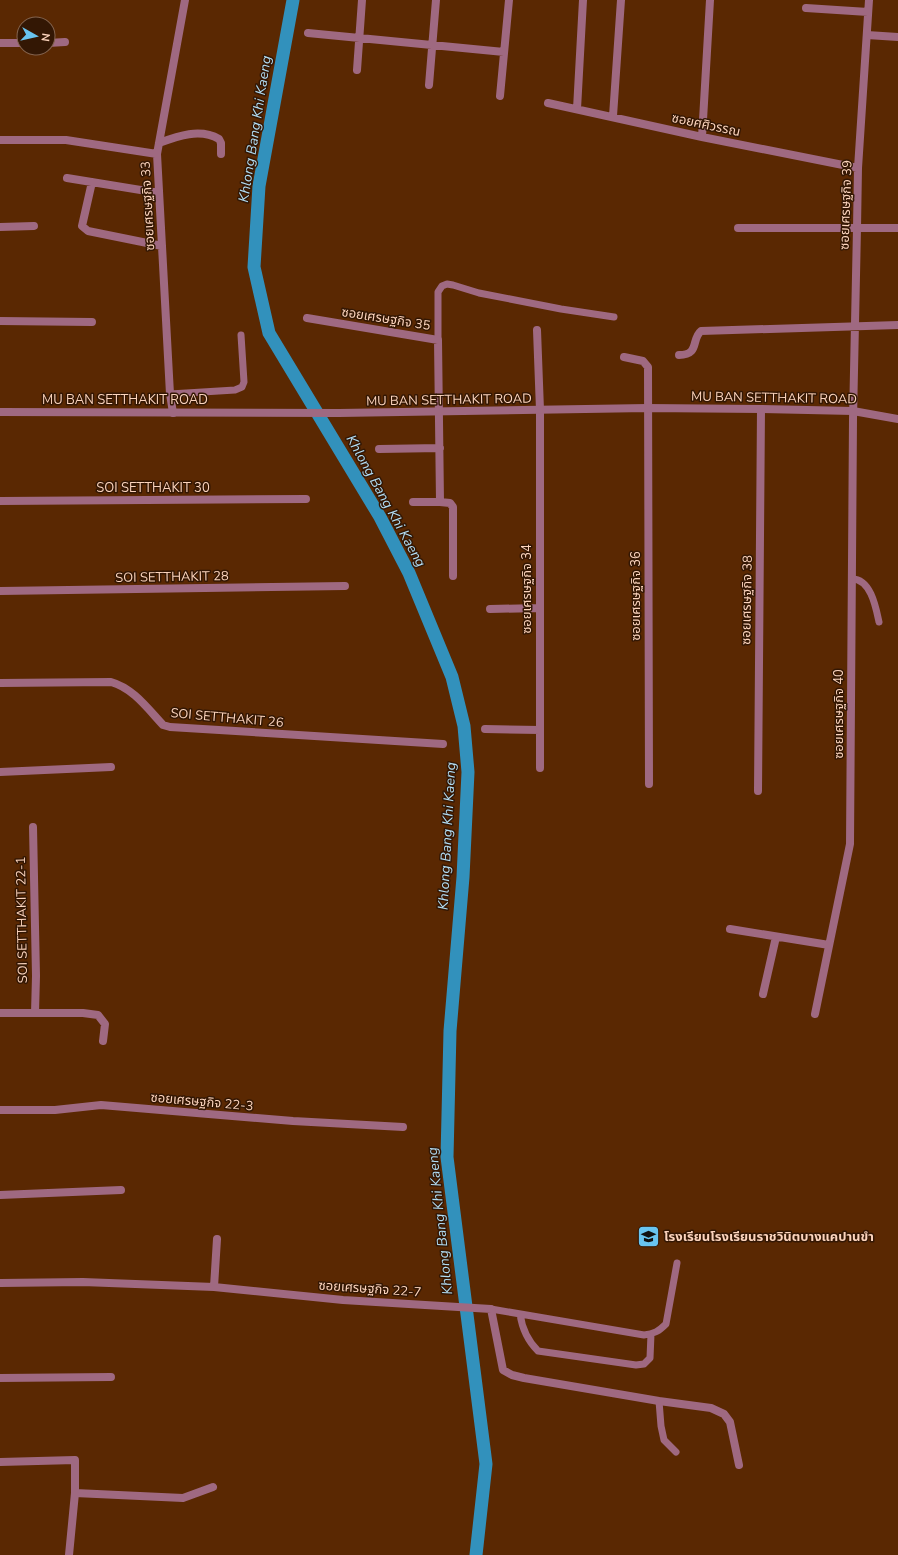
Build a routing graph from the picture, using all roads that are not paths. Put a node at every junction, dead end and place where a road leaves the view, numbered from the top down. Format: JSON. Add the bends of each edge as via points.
{"nodes":[{"id":1,"x":185,"y":0,"type":"edge"},
{"id":2,"x":362,"y":0,"type":"edge"},
{"id":3,"x":436,"y":0,"type":"edge"},
{"id":4,"x":509,"y":0,"type":"edge"},
{"id":5,"x":583,"y":0,"type":"edge"},
{"id":6,"x":621,"y":0,"type":"edge"},
{"id":7,"x":710,"y":0,"type":"edge"},
{"id":8,"x":869,"y":0,"type":"edge"},
{"id":9,"x":806,"y":8,"type":"dead end"},
{"id":10,"x":868,"y":12,"type":"junction"},
{"id":11,"x":308,"y":33,"type":"dead end"},
{"id":12,"x":867,"y":35,"type":"junction"},
{"id":13,"x":359,"y":37,"type":"junction"},
{"id":14,"x":898,"y":37,"type":"edge"},
{"id":15,"x":65,"y":42,"type":"dead end"},
{"id":16,"x":0,"y":43,"type":"edge"},
{"id":17,"x":16,"y":43,"type":"edge"},
{"id":18,"x":56,"y":43,"type":"edge"},
{"id":19,"x":433,"y":44,"type":"junction"},
{"id":20,"x":504,"y":52,"type":"junction"},
{"id":21,"x":357,"y":70,"type":"dead end"},
{"id":22,"x":429,"y":85,"type":"dead end"},
{"id":23,"x":500,"y":96,"type":"dead end"},
{"id":24,"x":548,"y":103,"type":"dead end"},
{"id":25,"x":576,"y":109,"type":"junction"},
{"id":26,"x":613,"y":116,"type":"junction"},
{"id":27,"x":702,"y":137,"type":"junction"},
{"id":28,"x":0,"y":140,"type":"edge"},
{"id":29,"x":159,"y":143,"type":"junction"},
{"id":30,"x":157,"y":154,"type":"junction"},
{"id":31,"x":221,"y":154,"type":"dead end"},
{"id":32,"x":858,"y":168,"type":"junction"},
{"id":33,"x":67,"y":178,"type":"dead end"},
{"id":34,"x":92,"y":182,"type":"junction"},
{"id":35,"x":159,"y":193,"type":"junction"},
{"id":36,"x":34,"y":226,"type":"dead end"},
{"id":37,"x":0,"y":227,"type":"edge"},
{"id":38,"x":738,"y":228,"type":"dead end"},
{"id":39,"x":857,"y":228,"type":"junction"},
{"id":40,"x":898,"y":228,"type":"edge"},
{"id":41,"x":162,"y":246,"type":"junction"},
{"id":42,"x":614,"y":317,"type":"dead end"},
{"id":43,"x":307,"y":318,"type":"dead end"},
{"id":44,"x":0,"y":321,"type":"edge"},
{"id":45,"x":92,"y":322,"type":"dead end"},
{"id":46,"x":898,"y":326,"type":"edge"},
{"id":47,"x":856,"y":328,"type":"junction"},
{"id":48,"x":536,"y":330,"type":"dead end"},
{"id":49,"x":241,"y":335,"type":"dead end"},
{"id":50,"x":438,"y":340,"type":"junction"},
{"id":51,"x":679,"y":355,"type":"dead end"},
{"id":52,"x":624,"y":357,"type":"dead end"},
{"id":53,"x":170,"y":394,"type":"junction"},
{"id":54,"x":647,"y":408,"type":"junction"},
{"id":55,"x":761,"y":409,"type":"junction"},
{"id":56,"x":540,"y":410,"type":"junction"},
{"id":57,"x":853,"y":411,"type":"junction"},
{"id":58,"x":0,"y":412,"type":"edge"},
{"id":59,"x":440,"y":412,"type":"junction"},
{"id":60,"x":173,"y":413,"type":"junction"},
{"id":61,"x":898,"y":419,"type":"edge"},
{"id":62,"x":440,"y":448,"type":"junction"},
{"id":63,"x":379,"y":449,"type":"dead end"},
{"id":64,"x":306,"y":499,"type":"dead end"},
{"id":65,"x":0,"y":501,"type":"edge"},
{"id":66,"x":413,"y":502,"type":"dead end"},
{"id":67,"x":440,"y":502,"type":"junction"},
{"id":68,"x":454,"y":576,"type":"dead end"},
{"id":69,"x":852,"y":579,"type":"junction"},
{"id":70,"x":345,"y":586,"type":"dead end"},
{"id":71,"x":0,"y":591,"type":"edge"},
{"id":72,"x":539,"y":608,"type":"junction"},
{"id":73,"x":490,"y":609,"type":"dead end"},
{"id":74,"x":879,"y":622,"type":"dead end"},
{"id":75,"x":0,"y":683,"type":"edge"},
{"id":76,"x":485,"y":729,"type":"dead end"},
{"id":77,"x":540,"y":730,"type":"junction"},
{"id":78,"x":443,"y":744,"type":"dead end"},
{"id":79,"x":111,"y":767,"type":"dead end"},
{"id":80,"x":540,"y":768,"type":"dead end"},
{"id":81,"x":0,"y":772,"type":"edge"},
{"id":82,"x":648,"y":784,"type":"dead end"},
{"id":83,"x":758,"y":791,"type":"dead end"},
{"id":84,"x":33,"y":827,"type":"dead end"},
{"id":85,"x":730,"y":930,"type":"dead end"},
{"id":86,"x":776,"y":936,"type":"junction"},
{"id":87,"x":829,"y":945,"type":"junction"},
{"id":88,"x":763,"y":994,"type":"dead end"},
{"id":89,"x":0,"y":1013,"type":"edge"},
{"id":90,"x":35,"y":1013,"type":"junction"},
{"id":91,"x":815,"y":1014,"type":"dead end"},
{"id":92,"x":103,"y":1041,"type":"dead end"},
{"id":93,"x":0,"y":1110,"type":"edge"},
{"id":94,"x":403,"y":1127,"type":"dead end"},
{"id":95,"x":122,"y":1190,"type":"dead end"},
{"id":96,"x":0,"y":1195,"type":"edge"},
{"id":97,"x":217,"y":1239,"type":"dead end"},
{"id":98,"x":677,"y":1263,"type":"dead end"},
{"id":99,"x":0,"y":1283,"type":"edge"},
{"id":100,"x":214,"y":1288,"type":"junction"},
{"id":101,"x":487,"y":1308,"type":"junction"},
{"id":102,"x":520,"y":1314,"type":"junction"},
{"id":103,"x":651,"y":1334,"type":"junction"},
{"id":104,"x":111,"y":1377,"type":"dead end"},
{"id":105,"x":0,"y":1378,"type":"edge"},
{"id":106,"x":659,"y":1401,"type":"junction"},
{"id":107,"x":676,"y":1452,"type":"dead end"},
{"id":108,"x":0,"y":1462,"type":"edge"},
{"id":109,"x":739,"y":1465,"type":"dead end"},
{"id":110,"x":213,"y":1487,"type":"dead end"},
{"id":111,"x":75,"y":1493,"type":"junction"},
{"id":112,"x":69,"y":1555,"type":"edge"}],
"edges":[{"from":1,"to":29,"type":"street","name":"ซอยเศรษฐกิจ 33"},
{"from":2,"to":13,"type":"street"},
{"from":3,"to":19,"type":"street"},
{"from":4,"to":20,"type":"street"},
{"from":5,"to":25,"type":"street"},
{"from":6,"to":26,"type":"street"},
{"from":7,"to":27,"type":"street"},
{"from":8,"to":10,"type":"street","name":"ซอยเศรษฐกิจ 39"},
{"from":9,"to":10,"type":"street"},
{"from":10,"to":12,"type":"street","name":"ซอยเศรษฐกิจ 39"},
{"from":11,"to":13,"type":"street"},
{"from":12,"to":14,"type":"street"},
{"from":12,"to":32,"type":"street","name":"ซอยเศรษฐกิจ 39"},
{"from":13,"to":19,"type":"street"},
{"from":13,"to":21,"type":"street"},
{"from":15,"to":18,"type":"street"},
{"from":16,"to":17,"type":"street"},
{"from":19,"to":20,"type":"street"},
{"from":19,"to":22,"type":"street"},
{"from":20,"to":23,"type":"street"},
{"from":24,"to":25,"type":"street","name":"ซอยศศิวรรณ"},
{"from":25,"to":26,"type":"street","name":"ซอยศศิวรรณ"},
{"from":26,"to":27,"type":"street","name":"ซอยศศิวรรณ"},
{"from":27,"to":32,"type":"street","name":"ซอยศศิวรรณ"},
{"from":28,"to":30,"type":"street","via":[[66,140]]},
{"from":29,"to":30,"type":"street","name":"ซอยเศรษฐกิจ 33"},
{"from":29,"to":31,"type":"street","via":[[182,135],[202,134],[219,139]]},
{"from":30,"to":35,"type":"street","name":"ซอยเศรษฐกิจ 33"},
{"from":32,"to":39,"type":"street","name":"ซอยเศรษฐกิจ 39"},
{"from":33,"to":34,"type":"street"},
{"from":34,"to":35,"type":"street"},
{"from":34,"to":41,"type":"street","via":[[82,226],[85,229]]},
{"from":35,"to":41,"type":"street","name":"ซอยเศรษฐกิจ 33"},
{"from":36,"to":37,"type":"street"},
{"from":38,"to":39,"type":"street"},
{"from":39,"to":40,"type":"street"},
{"from":39,"to":47,"type":"street","name":"ซอยเศรษฐกิจ 39"},
{"from":41,"to":53,"type":"street","name":"ซอยเศรษฐกิจ 33"},
{"from":42,"to":50,"type":"lane","via":[[479,293],[447,284],[438,292]]},
{"from":43,"to":50,"type":"street","name":"ซอยเศรษฐกิจ 35"},
{"from":44,"to":45,"type":"street"},
{"from":46,"to":47,"type":"street"},
{"from":47,"to":51,"type":"street","via":[[701,331],[697,334],[694,349]]},
{"from":47,"to":57,"type":"street","name":"ซอยเศรษฐกิจ 39"},
{"from":48,"to":56,"type":"street","name":"ซอยเศรษฐกิจ 34"},
{"from":49,"to":53,"type":"lane","via":[[244,382],[242,387],[235,390]]},
{"from":50,"to":59,"type":"street","name":"ซอยเศรษฐกิจ 35"},
{"from":52,"to":54,"type":"street","name":"ซอยเศรษฐกิจ 36","via":[[643,361],[648,367]]},
{"from":53,"to":60,"type":"street","name":"ซอยเศรษฐกิจ 33"},
{"from":54,"to":55,"type":"street","name":"MU BAN SETTHAKIT ROAD"},
{"from":54,"to":56,"type":"street","name":"MU BAN SETTHAKIT ROAD"},
{"from":54,"to":82,"type":"street","name":"ซอยเศรษฐกิจ 36"},
{"from":55,"to":57,"type":"street","name":"MU BAN SETTHAKIT ROAD"},
{"from":55,"to":83,"type":"street","name":"ซอยเศรษฐกิจ 38"},
{"from":56,"to":59,"type":"street","name":"MU BAN SETTHAKIT ROAD"},
{"from":56,"to":72,"type":"street","name":"ซอยเศรษฐกิจ 34"},
{"from":57,"to":61,"type":"street","name":"MU BAN SETTHAKIT ROAD"},
{"from":57,"to":69,"type":"street","name":"ซอยเศรษฐกิจ 40"},
{"from":58,"to":60,"type":"street","name":"MU BAN SETTHAKIT ROAD"},
{"from":59,"to":60,"type":"street","name":"MU BAN SETTHAKIT ROAD"},
{"from":59,"to":62,"type":"street","name":"ซอยเศรษฐกิจ 35"},
{"from":62,"to":63,"type":"street"},
{"from":62,"to":67,"type":"street","name":"ซอยเศรษฐกิจ 35"},
{"from":64,"to":65,"type":"street","name":"SOI SETTHAKIT 30"},
{"from":66,"to":67,"type":"street"},
{"from":67,"to":68,"type":"street","via":[[453,506]]},
{"from":69,"to":74,"type":"lane","via":[[863,583],[870,594]]},
{"from":69,"to":87,"type":"street","name":"ซอยเศรษฐกิจ 40","via":[[850,844]]},
{"from":70,"to":71,"type":"street","name":"SOI SETTHAKIT 28"},
{"from":72,"to":73,"type":"street"},
{"from":72,"to":77,"type":"street","name":"ซอยเศรษฐกิจ 34"},
{"from":75,"to":78,"type":"street","name":"SOI SETTHAKIT 26","via":[[111,682],[130,690],[163,725],[170,727]]},
{"from":76,"to":77,"type":"street"},
{"from":77,"to":80,"type":"street","name":"ซอยเศรษฐกิจ 34"},
{"from":79,"to":81,"type":"street"},
{"from":84,"to":90,"type":"street","name":"SOI SETTHAKIT 22-1"},
{"from":85,"to":86,"type":"street"},
{"from":86,"to":87,"type":"street"},
{"from":86,"to":88,"type":"street"},
{"from":87,"to":91,"type":"street","name":"ซอยเศรษฐกิจ 40"},
{"from":89,"to":90,"type":"street"},
{"from":90,"to":92,"type":"street","via":[[98,1015],[105,1024]]},
{"from":93,"to":94,"type":"street","name":"ซอยเศรษฐกิจ 22-3","via":[[55,1110],[101,1105],[293,1121]]},
{"from":95,"to":96,"type":"street"},
{"from":97,"to":100,"type":"street"},
{"from":98,"to":103,"type":"lane","via":[[666,1324]]},
{"from":99,"to":100,"type":"street","name":"ซอยเศรษฐกิจ 22-7","via":[[83,1282]]},
{"from":100,"to":101,"type":"street","name":"ซอยเศรษฐกิจ 22-7","via":[[343,1300]]},
{"from":101,"to":102,"type":"lane"},
{"from":101,"to":106,"type":"street","via":[[503,1370],[512,1376]]},
{"from":102,"to":103,"type":"lane"},
{"from":102,"to":103,"type":"lane","via":[[526,1335],[538,1350],[636,1365],[644,1364],[650,1358]]},
{"from":104,"to":105,"type":"street"},
{"from":106,"to":107,"type":"lane","via":[[660,1426],[664,1440]]},
{"from":106,"to":109,"type":"street","via":[[711,1408],[724,1414],[730,1422]]},
{"from":108,"to":111,"type":"street","via":[[75,1460]]},
{"from":110,"to":111,"type":"street","via":[[183,1498]]},
{"from":111,"to":112,"type":"street"}]}
